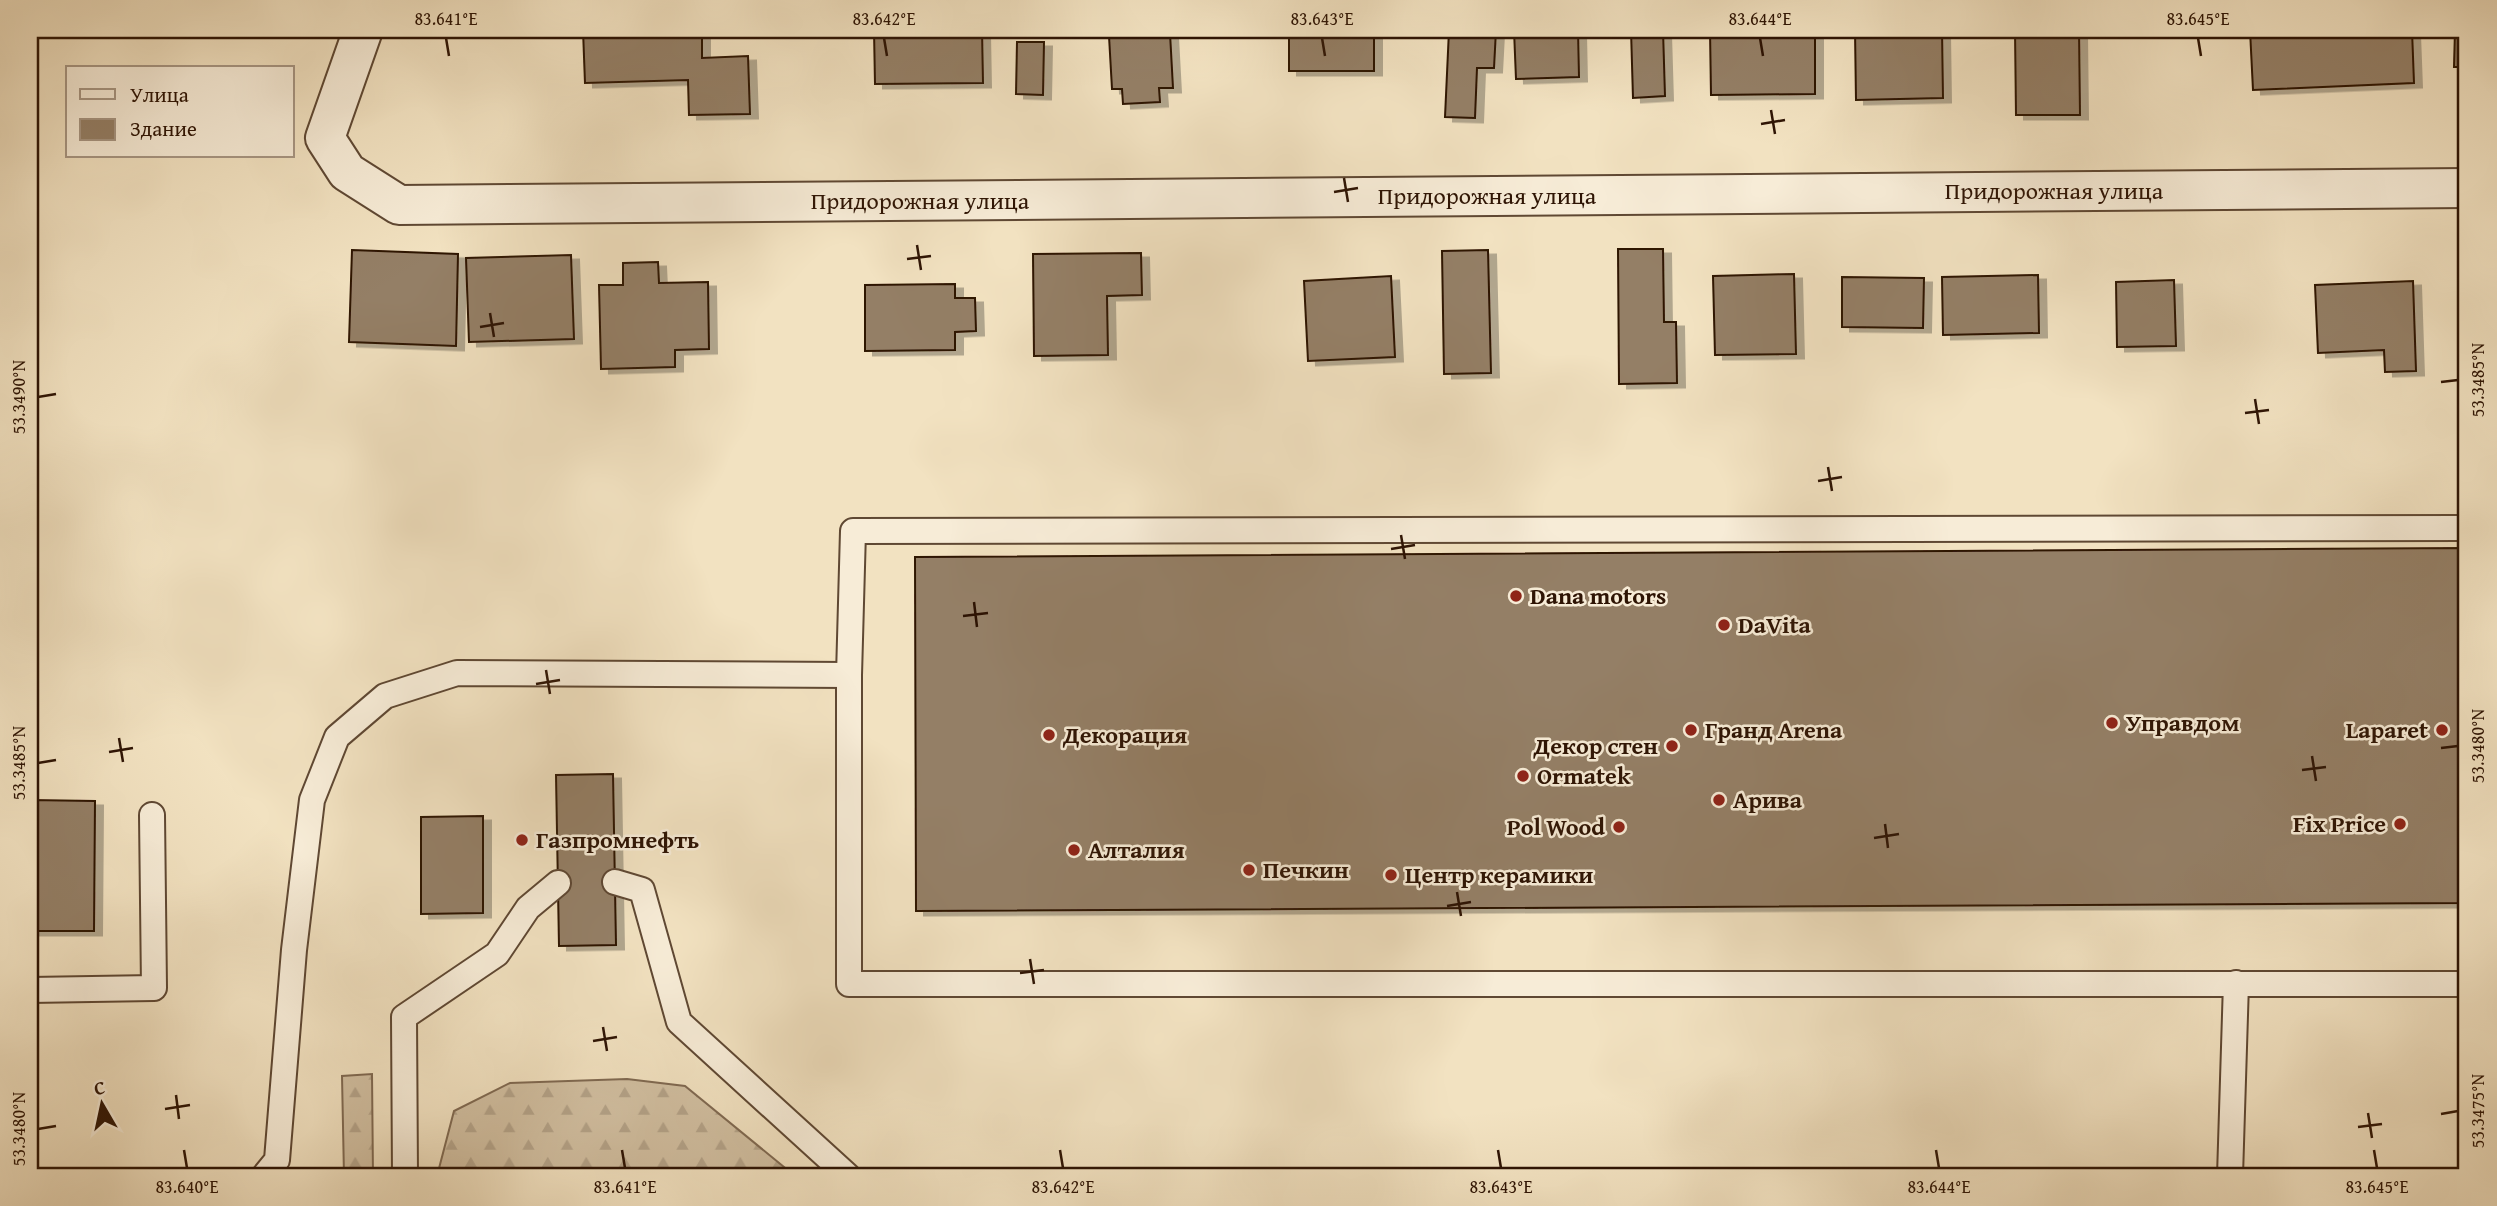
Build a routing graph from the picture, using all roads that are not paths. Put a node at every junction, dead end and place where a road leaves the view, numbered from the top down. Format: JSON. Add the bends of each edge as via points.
{"nodes":[{"id":1,"x":363,"y":30,"type":"edge"},
{"id":2,"x":2467,"y":188,"type":"edge"},
{"id":3,"x":2467,"y":528,"type":"edge"},
{"id":4,"x":849,"y":675,"type":"junction"},
{"id":5,"x":152,"y":815,"type":"dead end"},
{"id":6,"x":615,"y":882,"type":"dead end"},
{"id":7,"x":558,"y":883,"type":"dead end"},
{"id":8,"x":2236,"y":984,"type":"junction"},
{"id":9,"x":2467,"y":984,"type":"edge"},
{"id":10,"x":30,"y":990,"type":"edge"},
{"id":11,"x":264,"y":1176,"type":"edge"},
{"id":12,"x":405,"y":1176,"type":"edge"},
{"id":13,"x":848,"y":1176,"type":"edge"},
{"id":14,"x":2230,"y":1176,"type":"edge"}],
"edges":[{"from":1,"to":2,"type":"street","name":"Придорожная улица","via":[[325,138],[347,172],[399,205]]},
{"from":3,"to":4,"type":"lane","via":[[853,531]]},
{"from":4,"to":8,"type":"lane","via":[[849,984]]},
{"from":4,"to":11,"type":"lane","via":[[457,673],[384,696],[337,737],[313,800],[294,950],[277,1160]]},
{"from":5,"to":10,"type":"lane","via":[[154,988]]},
{"from":6,"to":13,"type":"lane","via":[[642,890],[679,1022]]},
{"from":7,"to":12,"type":"lane","via":[[527,908],[497,954],[404,1017]]},
{"from":8,"to":9,"type":"lane"},
{"from":8,"to":14,"type":"lane"}]}
